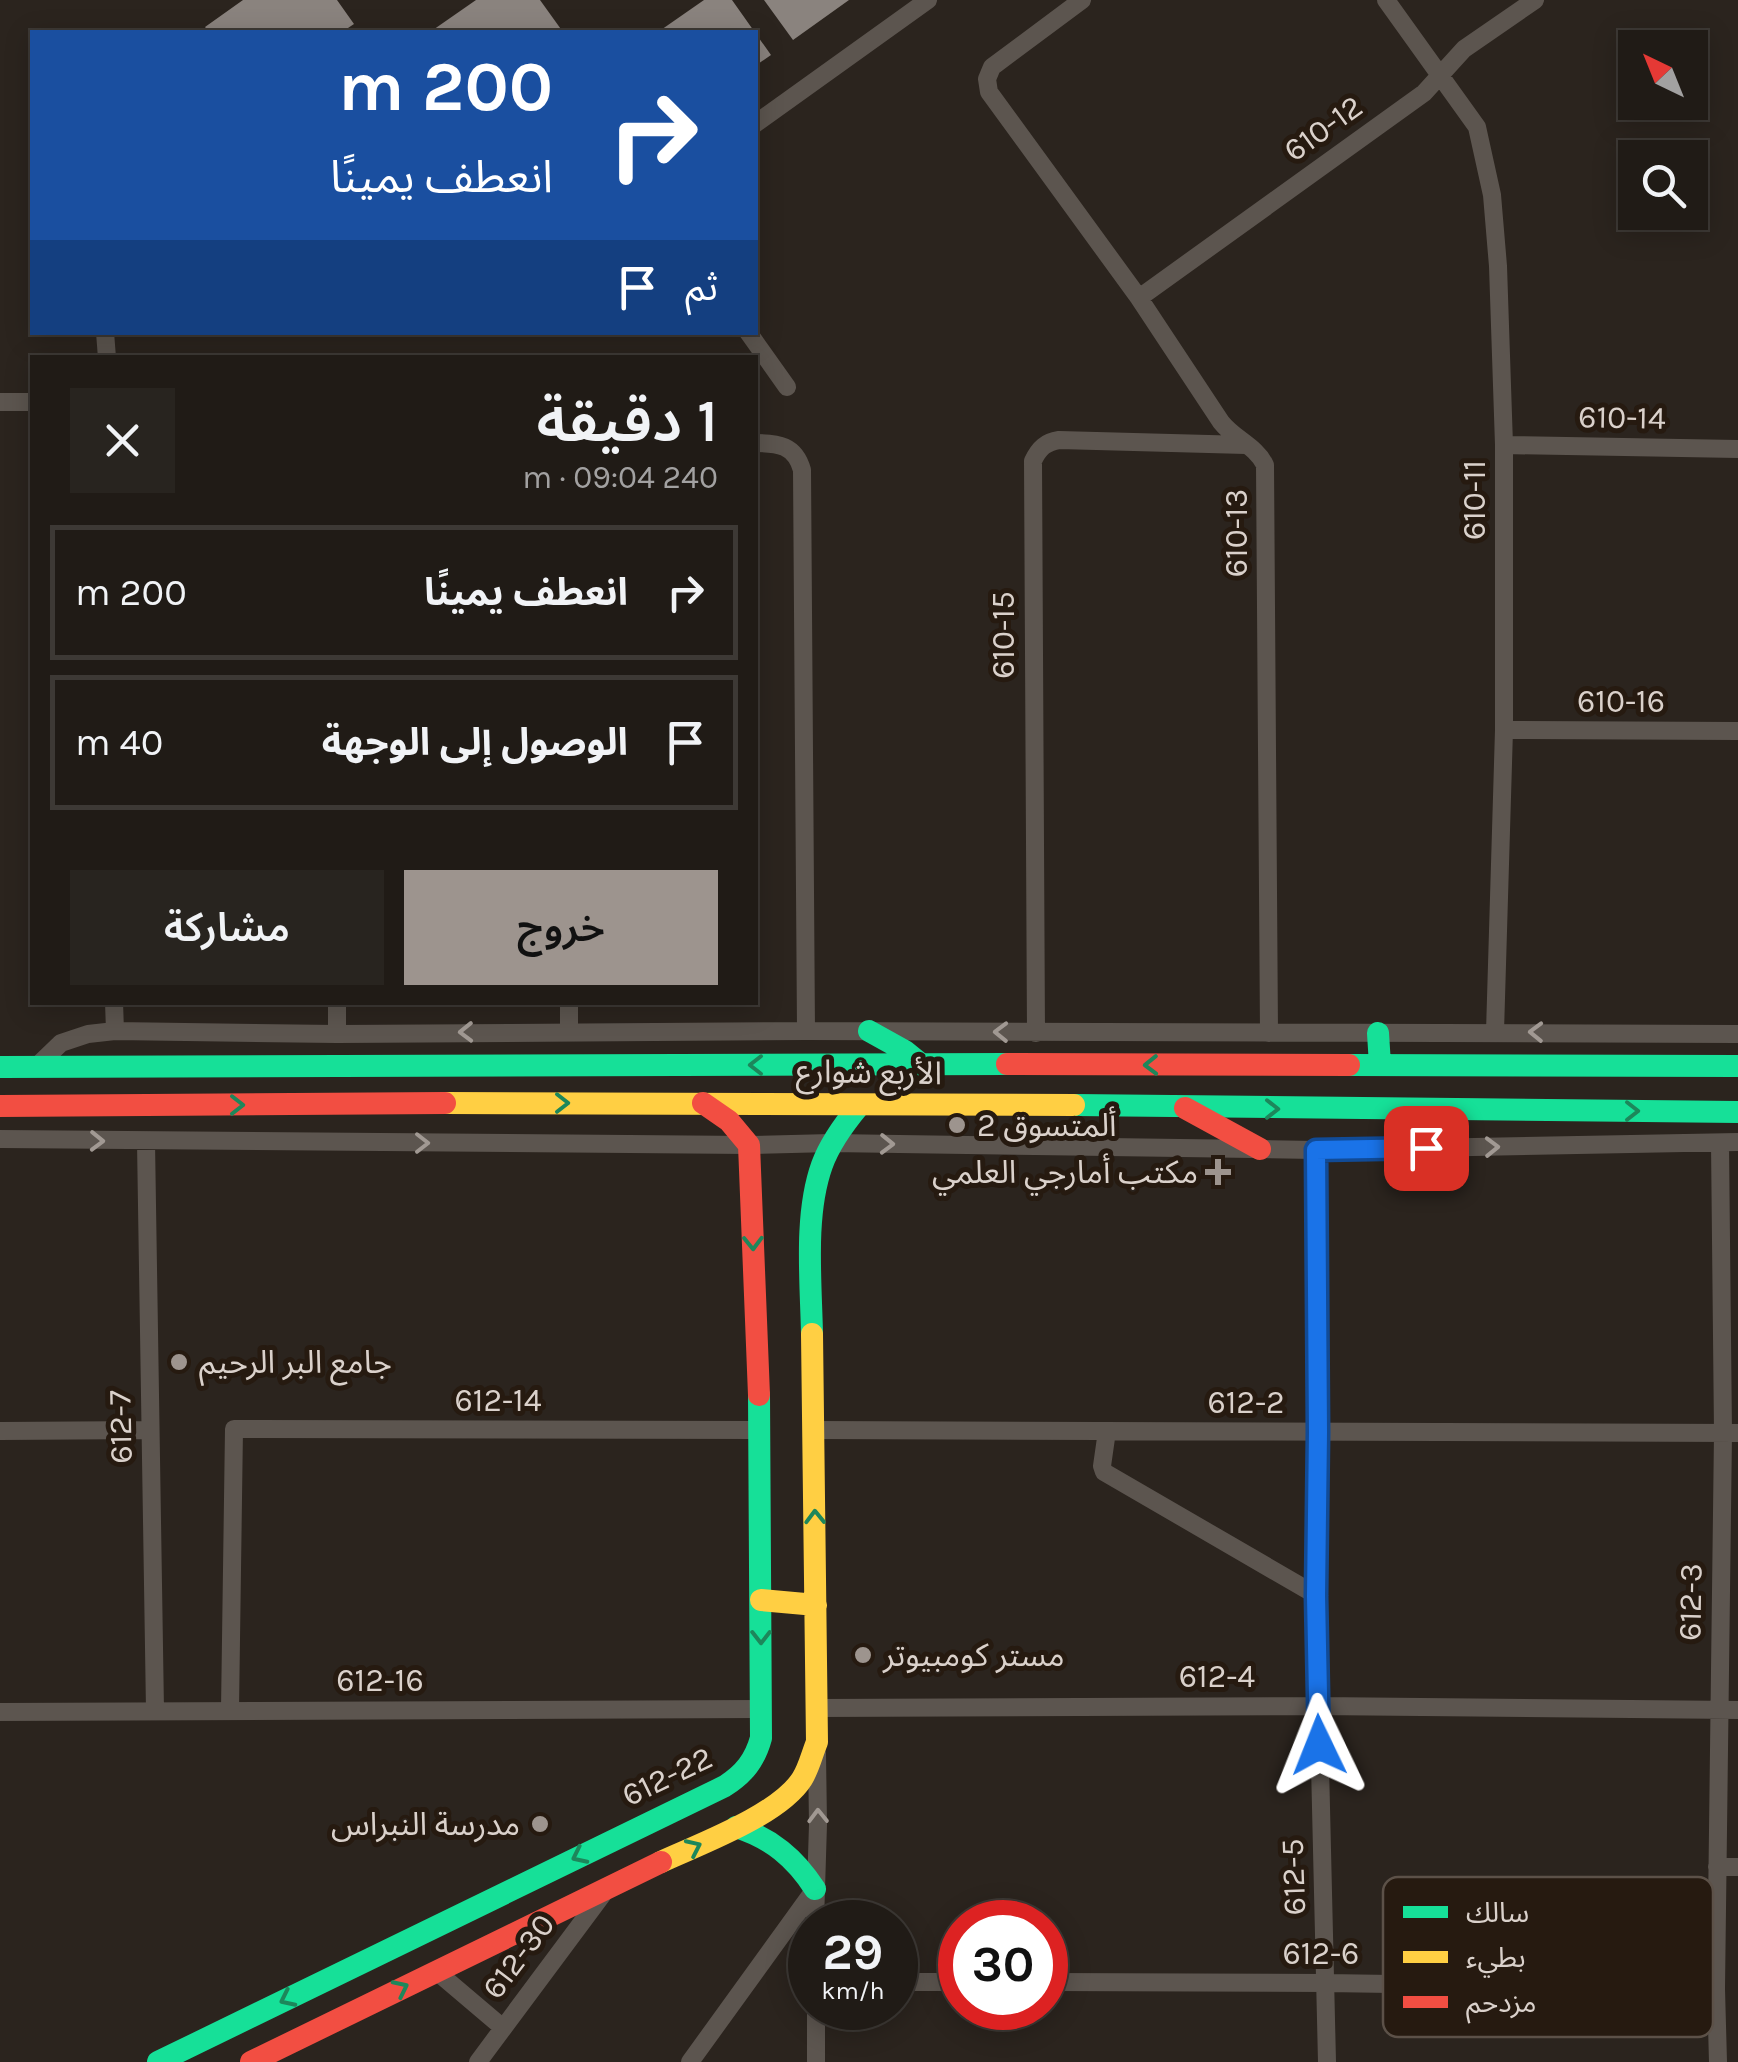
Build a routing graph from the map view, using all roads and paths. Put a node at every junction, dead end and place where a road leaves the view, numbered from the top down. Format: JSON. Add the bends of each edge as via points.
{"nodes":[{"id":1,"x":928,"y":0,"type":"edge"},
{"id":2,"x":1082,"y":0,"type":"edge"},
{"id":3,"x":1386,"y":0,"type":"edge"},
{"id":4,"x":1536,"y":0,"type":"edge"},
{"id":5,"x":1440,"y":75,"type":"junction"},
{"id":6,"x":758,"y":122,"type":"edge"},
{"id":7,"x":1139,"y":298,"type":"junction"},
{"id":8,"x":750,"y":335,"type":"edge"},
{"id":9,"x":787,"y":387,"type":"dead end"},
{"id":10,"x":0,"y":402,"type":"edge"},
{"id":11,"x":30,"y":402,"type":"edge"},
{"id":12,"x":758,"y":442,"type":"edge"},
{"id":13,"x":1246,"y":445,"type":"junction"},
{"id":14,"x":1504,"y":445,"type":"junction"},
{"id":15,"x":1738,"y":450,"type":"edge"},
{"id":16,"x":1504,"y":730,"type":"junction"},
{"id":17,"x":1738,"y":731,"type":"edge"},
{"id":18,"x":114,"y":1005,"type":"edge"},
{"id":19,"x":338,"y":1005,"type":"edge"},
{"id":20,"x":570,"y":1005,"type":"edge"},
{"id":21,"x":115,"y":1031,"type":"junction"},
{"id":22,"x":570,"y":1031,"type":"junction"},
{"id":23,"x":806,"y":1031,"type":"junction"},
{"id":24,"x":869,"y":1031,"type":"junction"},
{"id":25,"x":1495,"y":1032,"type":"junction"},
{"id":26,"x":1036,"y":1033,"type":"junction"},
{"id":27,"x":1268,"y":1033,"type":"junction"},
{"id":28,"x":1378,"y":1033,"type":"junction"},
{"id":29,"x":337,"y":1034,"type":"junction"},
{"id":30,"x":1738,"y":1034,"type":"edge"},
{"id":31,"x":920,"y":1064,"type":"junction"},
{"id":32,"x":1380,"y":1064,"type":"junction"},
{"id":33,"x":1022,"y":1065,"type":"junction"},
{"id":34,"x":1076,"y":1066,"type":"junction"},
{"id":35,"x":1738,"y":1066,"type":"edge"},
{"id":36,"x":0,"y":1067,"type":"edge"},
{"id":37,"x":35,"y":1068,"type":"junction"},
{"id":38,"x":700,"y":1102,"type":"junction"},
{"id":39,"x":1073,"y":1105,"type":"junction"},
{"id":40,"x":0,"y":1106,"type":"edge"},
{"id":41,"x":859,"y":1106,"type":"junction"},
{"id":42,"x":1014,"y":1106,"type":"junction"},
{"id":43,"x":1185,"y":1108,"type":"junction"},
{"id":44,"x":1738,"y":1112,"type":"edge"},
{"id":45,"x":0,"y":1139,"type":"edge"},
{"id":46,"x":146,"y":1142,"type":"junction"},
{"id":47,"x":1729,"y":1142,"type":"edge"},
{"id":48,"x":830,"y":1143,"type":"junction"},
{"id":49,"x":749,"y":1145,"type":"junction"},
{"id":50,"x":1260,"y":1149,"type":"junction"},
{"id":51,"x":1316,"y":1150,"type":"junction"},
{"id":52,"x":150,"y":1430,"type":"junction"},
{"id":53,"x":760,"y":1430,"type":"junction"},
{"id":54,"x":813,"y":1430,"type":"junction"},
{"id":55,"x":0,"y":1431,"type":"edge"},
{"id":56,"x":1107,"y":1431,"type":"junction"},
{"id":57,"x":1318,"y":1432,"type":"junction"},
{"id":58,"x":1731,"y":1433,"type":"edge"},
{"id":59,"x":1316,"y":1596,"type":"junction"},
{"id":60,"x":760,"y":1600,"type":"junction"},
{"id":61,"x":816,"y":1605,"type":"junction"},
{"id":62,"x":1318,"y":1706,"type":"junction"},
{"id":63,"x":816,"y":1708,"type":"junction"},
{"id":64,"x":761,"y":1709,"type":"junction"},
{"id":65,"x":155,"y":1710,"type":"junction"},
{"id":66,"x":230,"y":1710,"type":"junction"},
{"id":67,"x":1718,"y":1710,"type":"junction"},
{"id":68,"x":1738,"y":1710,"type":"edge"},
{"id":69,"x":0,"y":1712,"type":"edge"},
{"id":70,"x":817,"y":1742,"type":"junction"},
{"id":71,"x":736,"y":1827,"type":"junction"},
{"id":72,"x":1717,"y":1867,"type":"junction"},
{"id":73,"x":1738,"y":1867,"type":"edge"},
{"id":74,"x":608,"y":1887,"type":"junction"},
{"id":75,"x":815,"y":1889,"type":"junction"},
{"id":76,"x":815,"y":1900,"type":"edge"},
{"id":77,"x":436,"y":1971,"type":"junction"},
{"id":78,"x":1068,"y":1982,"type":"edge"},
{"id":79,"x":1326,"y":1982,"type":"junction"},
{"id":80,"x":1383,"y":1983,"type":"edge"},
{"id":81,"x":1713,"y":1989,"type":"edge"},
{"id":82,"x":1716,"y":1989,"type":"junction"},
{"id":83,"x":502,"y":2027,"type":"junction"},
{"id":84,"x":816,"y":2030,"type":"edge"},
{"id":85,"x":158,"y":2062,"type":"edge"},
{"id":86,"x":251,"y":2062,"type":"edge"},
{"id":87,"x":478,"y":2062,"type":"edge"},
{"id":88,"x":690,"y":2062,"type":"edge"},
{"id":89,"x":816,"y":2062,"type":"edge"},
{"id":90,"x":1327,"y":2062,"type":"edge"},
{"id":91,"x":1718,"y":2062,"type":"edge"}],
"edges":[{"from":1,"to":6,"type":"street"},
{"from":2,"to":7,"type":"street","name":"610-13","via":[[992,67],[989,92]]},
{"from":3,"to":5,"type":"street","name":"610-11"},
{"from":4,"to":5,"type":"street","name":"610-12","via":[[1464,48]]},
{"from":5,"to":7,"type":"street","name":"610-12"},
{"from":5,"to":14,"type":"street","name":"610-11","via":[[1477,127],[1492,194]]},
{"from":7,"to":13,"type":"street","name":"610-13","via":[[1221,422]]},
{"from":8,"to":9,"type":"street"},
{"from":10,"to":11,"type":"street"},
{"from":12,"to":23,"type":"street","via":[[790,448],[802,470]]},
{"from":13,"to":26,"type":"street","name":"610-15","via":[[1059,440],[1040,448],[1032,461]]},
{"from":13,"to":27,"type":"street","name":"610-13","via":[[1265,465]]},
{"from":14,"to":15,"type":"street","name":"610-14"},
{"from":14,"to":16,"type":"street","name":"610-11"},
{"from":16,"to":17,"type":"street","name":"610-16"},
{"from":16,"to":25,"type":"street","name":"610-11"},
{"from":18,"to":21,"type":"street"},
{"from":19,"to":29,"type":"street"},
{"from":20,"to":22,"type":"street"},
{"from":21,"to":29,"type":"street"},
{"from":21,"to":37,"type":"street","via":[[62,1042]]},
{"from":22,"to":23,"type":"street"},
{"from":22,"to":29,"type":"street","one_way":true},
{"from":23,"to":24,"type":"street"},
{"from":26,"to":24,"type":"street","one_way":true},
{"from":24,"to":31,"type":"main road"},
{"from":25,"to":28,"type":"street"},
{"from":30,"to":25,"type":"street","one_way":true},
{"from":26,"to":27,"type":"street"},
{"from":27,"to":28,"type":"street"},
{"from":28,"to":32,"type":"main road"},
{"from":31,"to":33,"type":"main road","name":"الأربع شوارع"},
{"from":31,"to":37,"type":"main road","name":"الأربع شوارع","one_way":true},
{"from":32,"to":34,"type":"main road","name":"الأربع شوارع","one_way":true},
{"from":32,"to":35,"type":"main road","name":"الأربع شوارع"},
{"from":33,"to":34,"type":"main road","name":"الأربع شوارع"},
{"from":33,"to":42,"type":"main road","via":[[1029,1088]]},
{"from":34,"to":39,"type":"main road","via":[[1066,1085]]},
{"from":36,"to":37,"type":"main road","name":"الأربع شوارع"},
{"from":40,"to":38,"type":"main road","name":"الأربع شوارع","one_way":true},
{"from":38,"to":41,"type":"main road","name":"الأربع شوارع"},
{"from":38,"to":49,"type":"main road","via":[[734,1124]]},
{"from":39,"to":42,"type":"main road","name":"الأربع شوارع"},
{"from":39,"to":43,"type":"main road","name":"الأربع شوارع"},
{"from":41,"to":42,"type":"main road","name":"الأربع شوارع"},
{"from":41,"to":48,"type":"main road"},
{"from":43,"to":44,"type":"main road","name":"الأربع شوارع","one_way":true},
{"from":43,"to":50,"type":"main road"},
{"from":45,"to":46,"type":"street","one_way":true},
{"from":46,"to":49,"type":"street","one_way":true},
{"from":46,"to":52,"type":"street","name":"612-7"},
{"from":51,"to":47,"type":"street","one_way":true},
{"from":47,"to":58,"type":"street","name":"612-3"},
{"from":48,"to":49,"type":"street"},
{"from":48,"to":50,"type":"street","one_way":true},
{"from":48,"to":54,"type":"main road","via":[[814,1200]]},
{"from":49,"to":53,"type":"main road","name":"612-22","one_way":true},
{"from":50,"to":51,"type":"street"},
{"from":51,"to":57,"type":"street","name":"612-5"},
{"from":52,"to":55,"type":"street"},
{"from":52,"to":65,"type":"street","name":"612-7"},
{"from":53,"to":60,"type":"main road","name":"612-22"},
{"from":53,"to":66,"type":"street","name":"612-14","via":[[234,1429]]},
{"from":54,"to":56,"type":"street","name":"612-2"},
{"from":61,"to":54,"type":"main road","one_way":true},
{"from":56,"to":57,"type":"street","name":"612-2"},
{"from":56,"to":59,"type":"street","via":[[1104,1472]]},
{"from":57,"to":58,"type":"street","name":"612-2"},
{"from":57,"to":59,"type":"street","name":"612-5"},
{"from":58,"to":67,"type":"street","name":"612-3"},
{"from":59,"to":62,"type":"street","name":"612-5"},
{"from":60,"to":61,"type":"main road"},
{"from":60,"to":64,"type":"main road","name":"612-22","one_way":true},
{"from":61,"to":63,"type":"main road"},
{"from":62,"to":63,"type":"street","name":"612-4"},
{"from":62,"to":67,"type":"street","name":"612-4"},
{"from":62,"to":79,"type":"street","name":"612-5"},
{"from":63,"to":70,"type":"main road"},
{"from":64,"to":66,"type":"street","name":"612-16"},
{"from":64,"to":85,"type":"main road","name":"612-22","one_way":true,"via":[[758,1748],[734,1781]]},
{"from":65,"to":66,"type":"street","name":"612-16"},
{"from":65,"to":69,"type":"street","name":"612-16"},
{"from":67,"to":68,"type":"street","name":"612-4"},
{"from":67,"to":72,"type":"street","name":"612-3"},
{"from":70,"to":71,"type":"main road","via":[[790,1794]]},
{"from":75,"to":70,"type":"street","one_way":true},
{"from":74,"to":71,"type":"main road","one_way":true},
{"from":71,"to":75,"type":"main road","via":[[783,1848]]},
{"from":72,"to":73,"type":"street"},
{"from":72,"to":82,"type":"street","name":"612-3"},
{"from":74,"to":77,"type":"main road"},
{"from":74,"to":83,"type":"street","name":"612-30"},
{"from":75,"to":76,"type":"street"},
{"from":75,"to":88,"type":"street"},
{"from":77,"to":83,"type":"street"},
{"from":86,"to":77,"type":"main road","one_way":true},
{"from":78,"to":79,"type":"street","name":"612-6"},
{"from":79,"to":80,"type":"street","name":"612-6"},
{"from":79,"to":90,"type":"street","name":"612-5"},
{"from":81,"to":82,"type":"street","name":"612-6"},
{"from":82,"to":91,"type":"street","name":"612-3"},
{"from":83,"to":87,"type":"street","name":"612-30"},
{"from":84,"to":89,"type":"street"}]}
